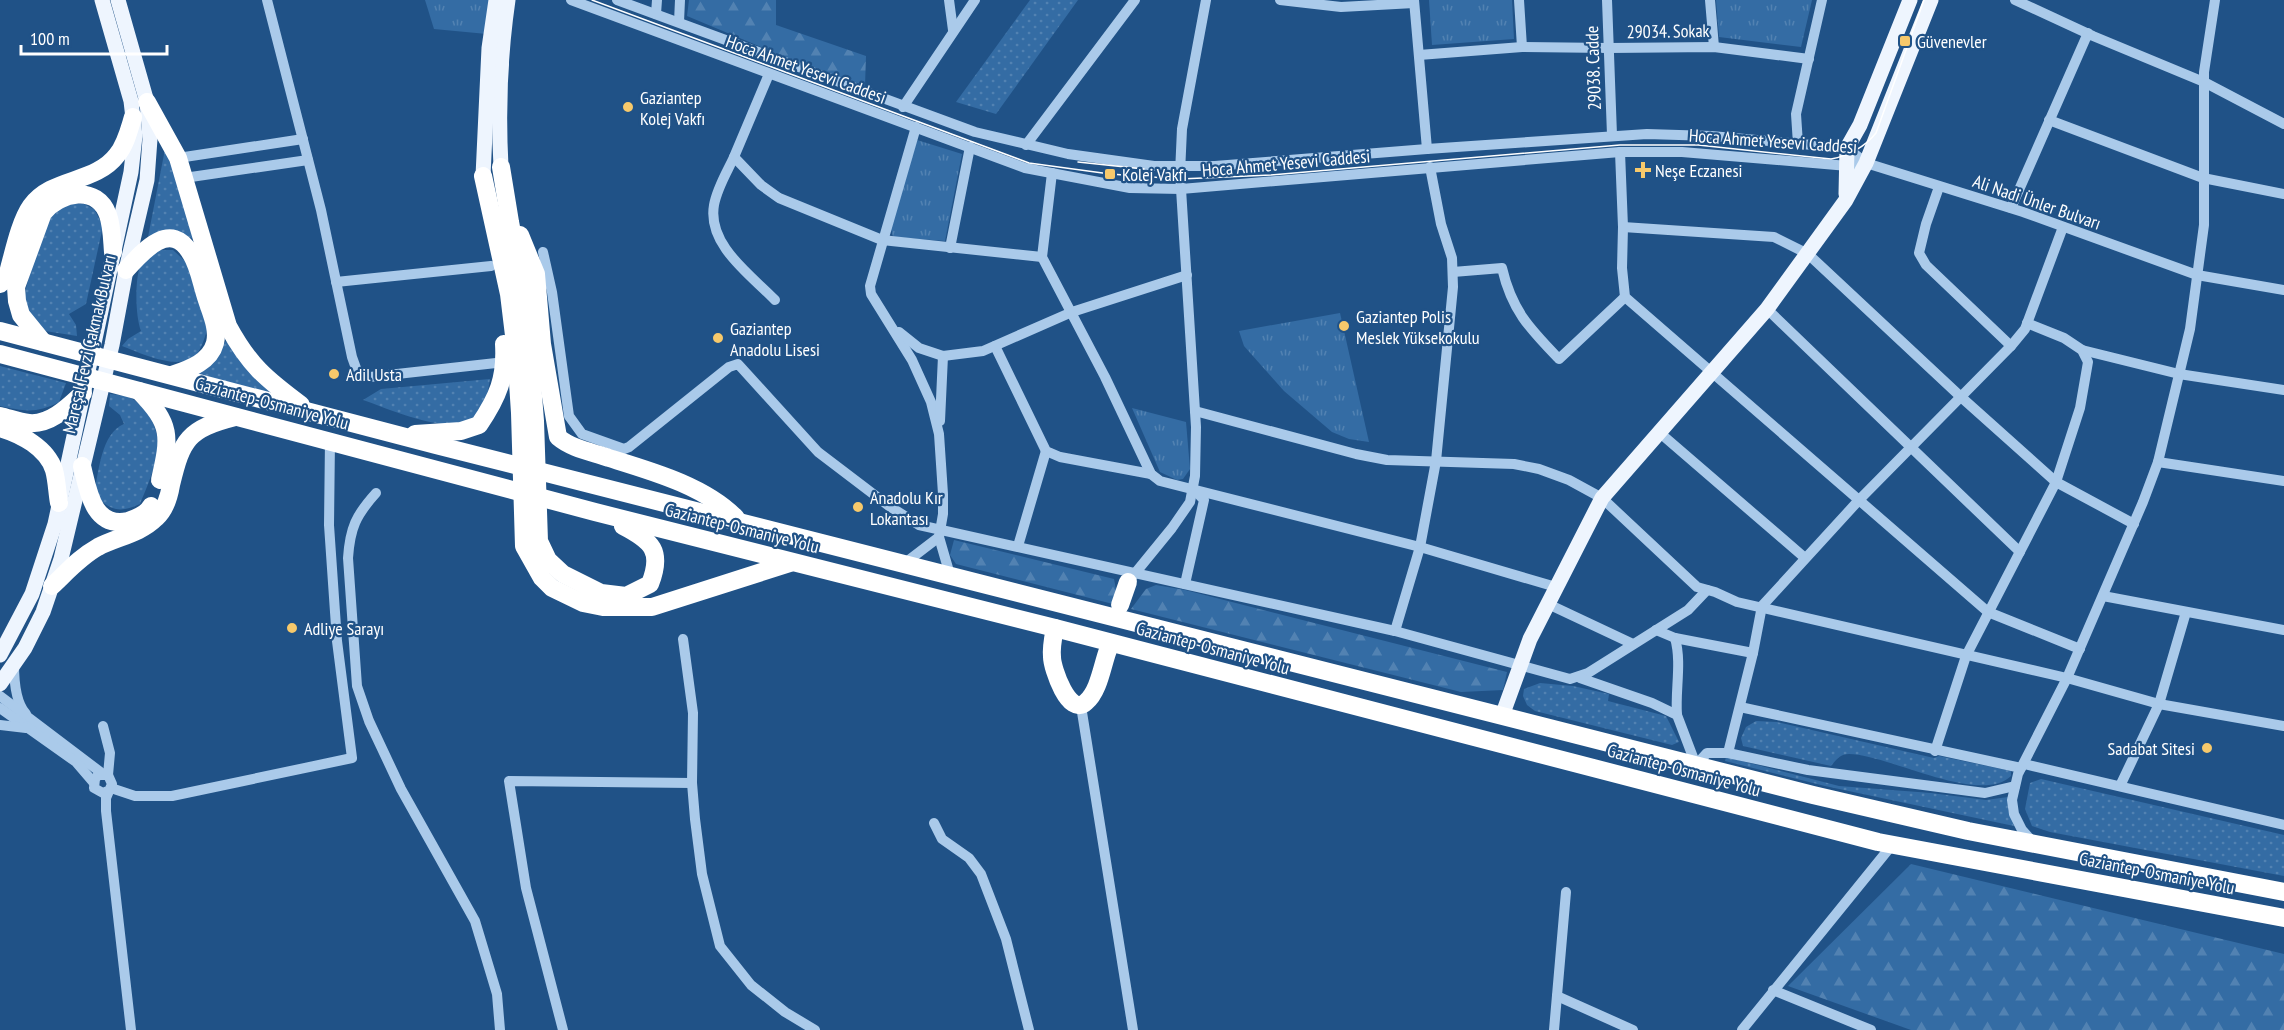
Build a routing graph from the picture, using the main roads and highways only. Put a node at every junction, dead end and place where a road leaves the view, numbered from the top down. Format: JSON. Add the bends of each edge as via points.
{"nodes":[{"id":1,"x":102,"y":0,"type":"edge"},
{"id":2,"x":118,"y":0,"type":"edge"},
{"id":3,"x":1910,"y":0,"type":"edge"},
{"id":4,"x":1932,"y":0,"type":"edge"},
{"id":5,"x":501,"y":3,"type":"edge"},
{"id":6,"x":147,"y":102,"type":"junction"},
{"id":7,"x":133,"y":117,"type":"junction"},
{"id":8,"x":501,"y":167,"type":"junction"},
{"id":9,"x":483,"y":176,"type":"junction"},
{"id":10,"x":1846,"y":200,"type":"junction"},
{"id":11,"x":113,"y":252,"type":"junction"},
{"id":12,"x":126,"y":270,"type":"junction"},
{"id":13,"x":0,"y":284,"type":"edge"},
{"id":14,"x":0,"y":331,"type":"edge"},
{"id":15,"x":51,"y":343,"type":"junction"},
{"id":16,"x":0,"y":354,"type":"edge"},
{"id":17,"x":172,"y":375,"type":"junction"},
{"id":18,"x":138,"y":390,"type":"junction"},
{"id":19,"x":83,"y":393,"type":"junction"},
{"id":20,"x":309,"y":411,"type":"junction"},
{"id":21,"x":0,"y":416,"type":"edge"},
{"id":22,"x":238,"y":416,"type":"junction"},
{"id":23,"x":528,"y":417,"type":"junction"},
{"id":24,"x":0,"y":428,"type":"edge"},
{"id":25,"x":399,"y":435,"type":"junction"},
{"id":26,"x":82,"y":466,"type":"junction"},
{"id":27,"x":59,"y":503,"type":"junction"},
{"id":28,"x":595,"y":512,"type":"junction"},
{"id":29,"x":738,"y":521,"type":"junction"},
{"id":30,"x":531,"y":527,"type":"junction"},
{"id":31,"x":792,"y":562,"type":"junction"},
{"id":32,"x":1132,"y":578,"type":"road end"},
{"id":33,"x":52,"y":586,"type":"junction"},
{"id":34,"x":1120,"y":605,"type":"dead end"},
{"id":35,"x":1055,"y":628,"type":"junction"},
{"id":36,"x":1108,"y":650,"type":"dead end"},
{"id":37,"x":0,"y":655,"type":"edge"},
{"id":38,"x":0,"y":684,"type":"edge"},
{"id":39,"x":1502,"y":716,"type":"junction"},
{"id":40,"x":2284,"y":892,"type":"edge"},
{"id":41,"x":2284,"y":918,"type":"edge"}],
"edges":[{"from":1,"to":7,"type":"main road","name":"Mareşal Fevzi Çakmak Bulvarı"},
{"from":2,"to":6,"type":"main road","name":"Mareşal Fevzi Çakmak Bulvarı"},
{"from":3,"to":10,"type":"main road","via":[[1847,148]]},
{"from":4,"to":10,"type":"main road","via":[[1866,163]]},
{"from":5,"to":8,"type":"main road"},
{"from":5,"to":9,"type":"main road","via":[[489,48]]},
{"from":6,"to":12,"type":"main road","name":"Mareşal Fevzi Çakmak Bulvarı","via":[[147,180]]},
{"from":6,"to":20,"type":"highway","via":[[178,158],[228,326],[242,352],[260,373]]},
{"from":7,"to":11,"type":"main road","name":"Mareşal Fevzi Çakmak Bulvarı","via":[[131,172]]},
{"from":7,"to":13,"type":"highway","via":[[126,139],[105,167],[52,189],[30,207],[7,276]]},
{"from":8,"to":23,"type":"highway","via":[[526,306]]},
{"from":8,"to":29,"type":"highway","via":[[515,220],[536,274],[542,344],[558,437],[581,449],[667,477],[724,506]]},
{"from":9,"to":23,"type":"highway","via":[[509,294]]},
{"from":9,"to":25,"type":"highway","via":[[491,266],[502,310],[502,383],[479,425],[461,431]]},
{"from":10,"to":39,"type":"main road","via":[[1767,309],[1602,498],[1530,639]]},
{"from":11,"to":15,"type":"highway","via":[[107,212],[99,202],[78,194],[64,196],[43,213],[16,287],[21,315]]},
{"from":11,"to":19,"type":"main road","name":"Mareşal Fevzi Çakmak Bulvarı"},
{"from":12,"to":17,"type":"highway","via":[[152,244],[163,239],[174,239],[192,255],[216,330],[215,344],[207,357],[192,368]]},
{"from":12,"to":26,"type":"main road","name":"Mareşal Fevzi Çakmak Bulvarı"},
{"from":14,"to":15,"type":"highway"},
{"from":15,"to":17,"type":"highway","name":"Gaziantep-Osmaniye Yolu"},
{"from":16,"to":18,"type":"highway"},
{"from":17,"to":20,"type":"highway","name":"Gaziantep-Osmaniye Yolu"},
{"from":18,"to":22,"type":"highway","name":"Gaziantep-Osmaniye Yolu"},
{"from":18,"to":26,"type":"highway","via":[[160,416],[168,443],[157,496],[149,510],[119,523],[106,519],[96,511],[89,497]]},
{"from":19,"to":21,"type":"highway","via":[[50,419],[30,424]]},
{"from":19,"to":27,"type":"main road","name":"Mareşal Fevzi Çakmak Bulvarı"},
{"from":20,"to":25,"type":"highway","name":"Gaziantep-Osmaniye Yolu"},
{"from":22,"to":28,"type":"highway","name":"Gaziantep-Osmaniye Yolu"},
{"from":22,"to":33,"type":"highway","via":[[196,430],[184,443],[165,506],[157,517],[137,531],[85,554]]},
{"from":23,"to":30,"type":"highway"},
{"from":24,"to":27,"type":"highway","via":[[26,439],[47,456],[54,469]]},
{"from":25,"to":29,"type":"highway","name":"Gaziantep-Osmaniye Yolu"},
{"from":26,"to":33,"type":"main road","name":"Mareşal Fevzi Çakmak Bulvarı"},
{"from":27,"to":37,"type":"main road","name":"Mareşal Fevzi Çakmak Bulvarı","via":[[32,594]]},
{"from":28,"to":30,"type":"highway","via":[[638,534],[653,547],[657,557],[650,584],[626,596],[601,593],[563,574],[548,560]]},
{"from":28,"to":31,"type":"highway","name":"Gaziantep-Osmaniye Yolu"},
{"from":29,"to":39,"type":"highway","name":"Gaziantep-Osmaniye Yolu"},
{"from":30,"to":31,"type":"highway","via":[[524,546],[542,578],[552,588],[603,607],[652,607]]},
{"from":31,"to":35,"type":"highway","name":"Gaziantep-Osmaniye Yolu"},
{"from":32,"to":34,"type":"highway"},
{"from":33,"to":38,"type":"main road","name":"Mareşal Fevzi Çakmak Bulvarı","via":[[43,612]]},
{"from":35,"to":36,"type":"highway","via":[[1054,670],[1070,701],[1081,706],[1093,694]]},
{"from":35,"to":41,"type":"highway","name":"Gaziantep-Osmaniye Yolu","via":[[1892,845]]},
{"from":39,"to":40,"type":"highway","name":"Gaziantep-Osmaniye Yolu","via":[[1813,795]]}]}
